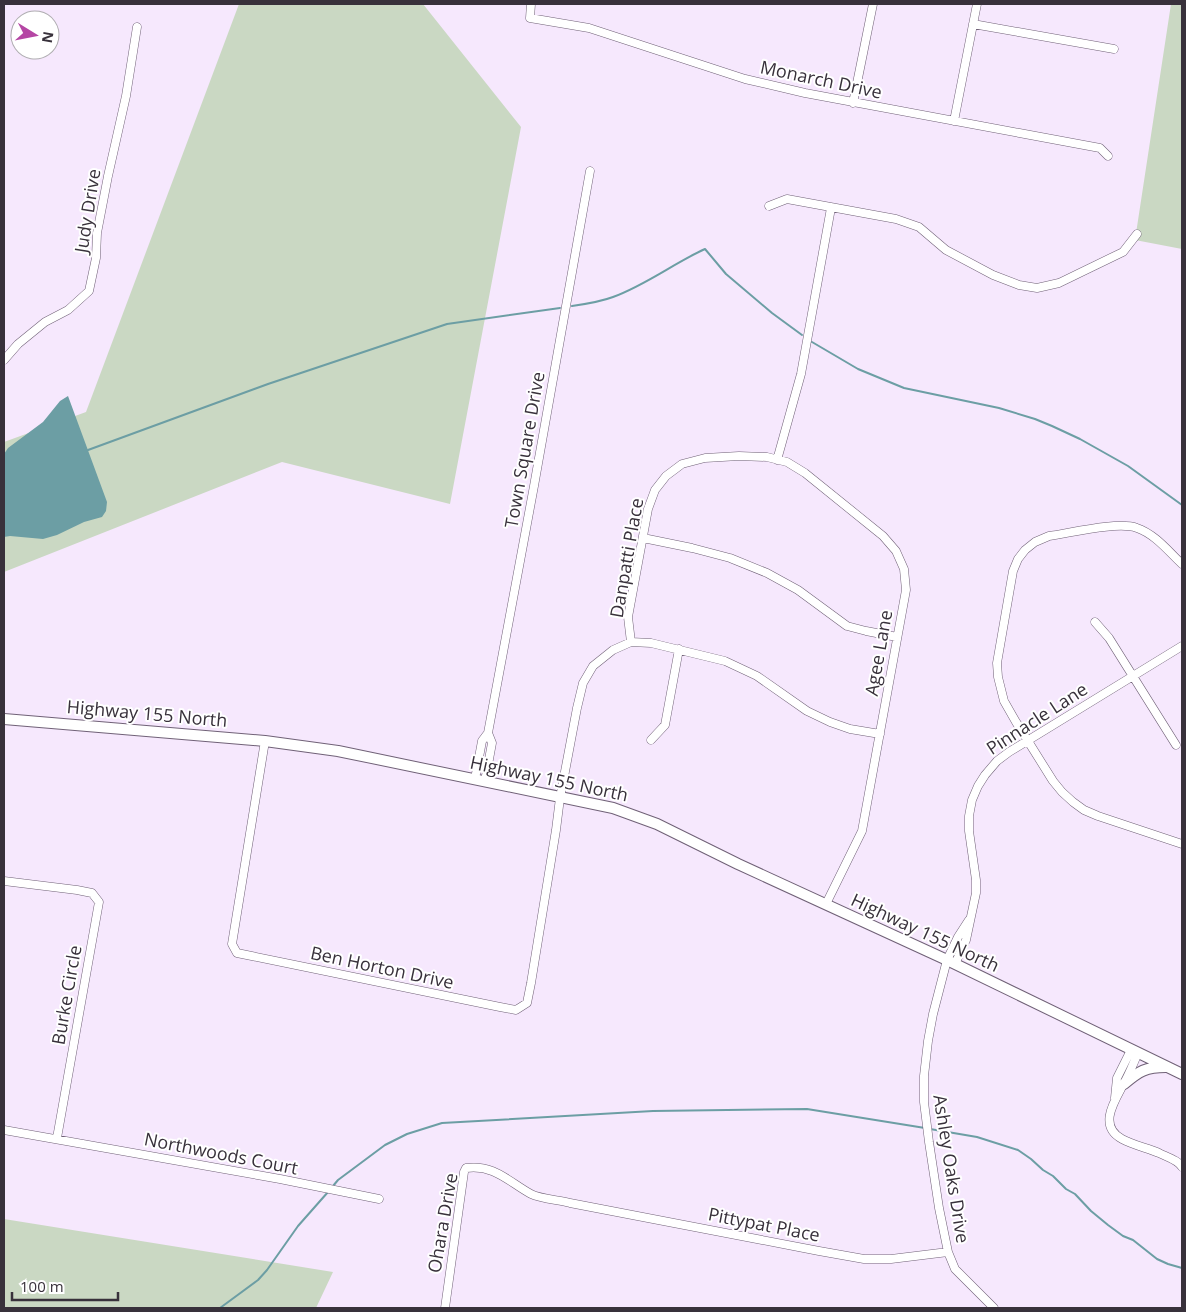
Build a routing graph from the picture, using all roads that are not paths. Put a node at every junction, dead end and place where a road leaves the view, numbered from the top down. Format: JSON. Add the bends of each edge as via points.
{"nodes":[{"id":1,"x":531,"y":4,"type":"edge"},
{"id":2,"x":873,"y":4,"type":"edge"},
{"id":3,"x":977,"y":4,"type":"edge"},
{"id":4,"x":974,"y":24,"type":"junction"},
{"id":5,"x":137,"y":27,"type":"dead end"},
{"id":6,"x":1114,"y":49,"type":"dead end"},
{"id":7,"x":853,"y":103,"type":"junction"},
{"id":8,"x":954,"y":121,"type":"junction"},
{"id":9,"x":1108,"y":156,"type":"dead end"},
{"id":10,"x":590,"y":171,"type":"dead end"},
{"id":11,"x":769,"y":206,"type":"dead end"},
{"id":12,"x":832,"y":208,"type":"junction"},
{"id":13,"x":1137,"y":234,"type":"dead end"},
{"id":14,"x":4,"y":360,"type":"edge"},
{"id":15,"x":777,"y":460,"type":"junction"},
{"id":16,"x":643,"y":538,"type":"junction"},
{"id":17,"x":1182,"y":564,"type":"edge"},
{"id":18,"x":1094,"y":622,"type":"dead end"},
{"id":19,"x":897,"y":637,"type":"junction"},
{"id":20,"x":631,"y":642,"type":"junction"},
{"id":21,"x":1182,"y":646,"type":"edge"},
{"id":22,"x":679,"y":649,"type":"junction"},
{"id":23,"x":1132,"y":676,"type":"junction"},
{"id":24,"x":4,"y":719,"type":"edge"},
{"id":25,"x":880,"y":734,"type":"junction"},
{"id":26,"x":651,"y":740,"type":"dead end"},
{"id":27,"x":265,"y":741,"type":"junction"},
{"id":28,"x":1027,"y":741,"type":"junction"},
{"id":29,"x":1176,"y":745,"type":"dead end"},
{"id":30,"x":480,"y":780,"type":"junction"},
{"id":31,"x":560,"y":798,"type":"junction"},
{"id":32,"x":1182,"y":844,"type":"edge"},
{"id":33,"x":4,"y":880,"type":"edge"},
{"id":34,"x":826,"y":904,"type":"junction"},
{"id":35,"x":951,"y":962,"type":"junction"},
{"id":36,"x":1134,"y":1051,"type":"junction"},
{"id":37,"x":1168,"y":1067,"type":"junction"},
{"id":38,"x":1182,"y":1074,"type":"edge"},
{"id":39,"x":1124,"y":1084,"type":"junction"},
{"id":40,"x":1114,"y":1102,"type":"junction"},
{"id":41,"x":4,"y":1130,"type":"edge"},
{"id":42,"x":57,"y":1138,"type":"junction"},
{"id":43,"x":1182,"y":1167,"type":"edge"},
{"id":44,"x":379,"y":1200,"type":"dead end"},
{"id":45,"x":575,"y":1204,"type":"joint"},
{"id":46,"x":948,"y":1252,"type":"junction"},
{"id":47,"x":445,"y":1308,"type":"edge"},
{"id":48,"x":994,"y":1308,"type":"edge"}],
"edges":[{"from":1,"to":7,"type":"street","name":"Monarch Drive","via":[[530,18],[589,28],[745,79]]},
{"from":2,"to":7,"type":"street"},
{"from":3,"to":4,"type":"street"},
{"from":4,"to":6,"type":"street"},
{"from":4,"to":8,"type":"street"},
{"from":5,"to":14,"type":"street","name":"Judy Drive","via":[[97,233],[89,291],[68,310],[45,322]]},
{"from":7,"to":8,"type":"street","name":"Monarch Drive"},
{"from":8,"to":9,"type":"street","name":"Monarch Drive","via":[[1100,148]]},
{"from":10,"to":30,"type":"street","name":"Town Square Drive","via":[[488,733],[482,741]]},
{"from":11,"to":12,"type":"street","via":[[787,199]]},
{"from":12,"to":13,"type":"street","via":[[896,219],[919,227],[946,250],[993,275],[1037,288],[1059,283],[1124,252]]},
{"from":12,"to":15,"type":"street","via":[[801,374]]},
{"from":15,"to":16,"type":"street","name":"Danpatti Place","via":[[739,456],[705,458],[682,464],[655,490]]},
{"from":15,"to":19,"type":"street","name":"Agee Lane","via":[[806,473],[883,536],[896,551],[904,569],[906,590]]},
{"from":16,"to":19,"type":"street","via":[[730,558],[798,590],[847,626]]},
{"from":16,"to":20,"type":"street","name":"Danpatti Place","via":[[628,617]]},
{"from":17,"to":28,"type":"street","via":[[1147,533],[1125,525],[1049,536],[1035,542],[1021,555],[1013,571],[997,663],[1004,701]]},
{"from":18,"to":23,"type":"street","via":[[1109,638]]},
{"from":19,"to":25,"type":"street","name":"Agee Lane"},
{"from":20,"to":22,"type":"street"},
{"from":20,"to":31,"type":"street","name":"Danpatti Place","via":[[593,666],[583,683]]},
{"from":21,"to":23,"type":"street","name":"Pinnacle Lane"},
{"from":22,"to":25,"type":"street","via":[[725,661],[757,676],[807,711],[830,722]]},
{"from":22,"to":26,"type":"street","via":[[665,725]]},
{"from":23,"to":28,"type":"street","name":"Pinnacle Lane"},
{"from":23,"to":29,"type":"street"},
{"from":24,"to":27,"type":"main road","name":"Highway 155 North"},
{"from":25,"to":34,"type":"street","name":"Agee Lane","via":[[862,831]]},
{"from":27,"to":30,"type":"main road","name":"Highway 155 North","via":[[338,751]]},
{"from":27,"to":31,"type":"street","name":"Ben Horton Drive","via":[[232,944],[237,953],[500,1008],[516,1010],[527,1003]]},
{"from":28,"to":32,"type":"street","via":[[1053,781],[1078,806],[1098,816]]},
{"from":28,"to":35,"type":"street","name":"Pinnacle Lane","via":[[993,765],[981,780],[972,800],[968,830],[977,887],[975,905],[958,937]]},
{"from":30,"to":31,"type":"main road","name":"Highway 155 North"},
{"from":31,"to":34,"type":"main road","name":"Highway 155 North","via":[[605,806],[642,818]]},
{"from":33,"to":42,"type":"street","name":"Burke Circle","via":[[92,893],[99,902]]},
{"from":34,"to":35,"type":"main road","name":"Highway 155 North"},
{"from":35,"to":36,"type":"main road","name":"Highway 155 North"},
{"from":35,"to":46,"type":"street","name":"Ashley Oaks Drive","via":[[933,1014],[924,1076],[928,1142]]},
{"from":36,"to":37,"type":"main road","name":"Highway 155 North"},
{"from":36,"to":39,"type":"street"},
{"from":36,"to":40,"type":"street","via":[[1117,1078]]},
{"from":37,"to":38,"type":"main road","name":"Highway 155 North"},
{"from":37,"to":39,"type":"main road","via":[[1138,1072]]},
{"from":39,"to":40,"type":"street"},
{"from":40,"to":43,"type":"street","via":[[1109,1124],[1121,1139],[1170,1158]]},
{"from":41,"to":42,"type":"street"},
{"from":42,"to":44,"type":"street","name":"Northwoods Court"},
{"from":45,"to":46,"type":"street","name":"Pittypat Place","via":[[864,1259]]},
{"from":45,"to":47,"type":"street","name":"Ohara Drive","via":[[532,1194],[495,1171],[466,1168]]},
{"from":46,"to":48,"type":"street","name":"Ashley Oaks Drive","via":[[955,1269]]}]}
